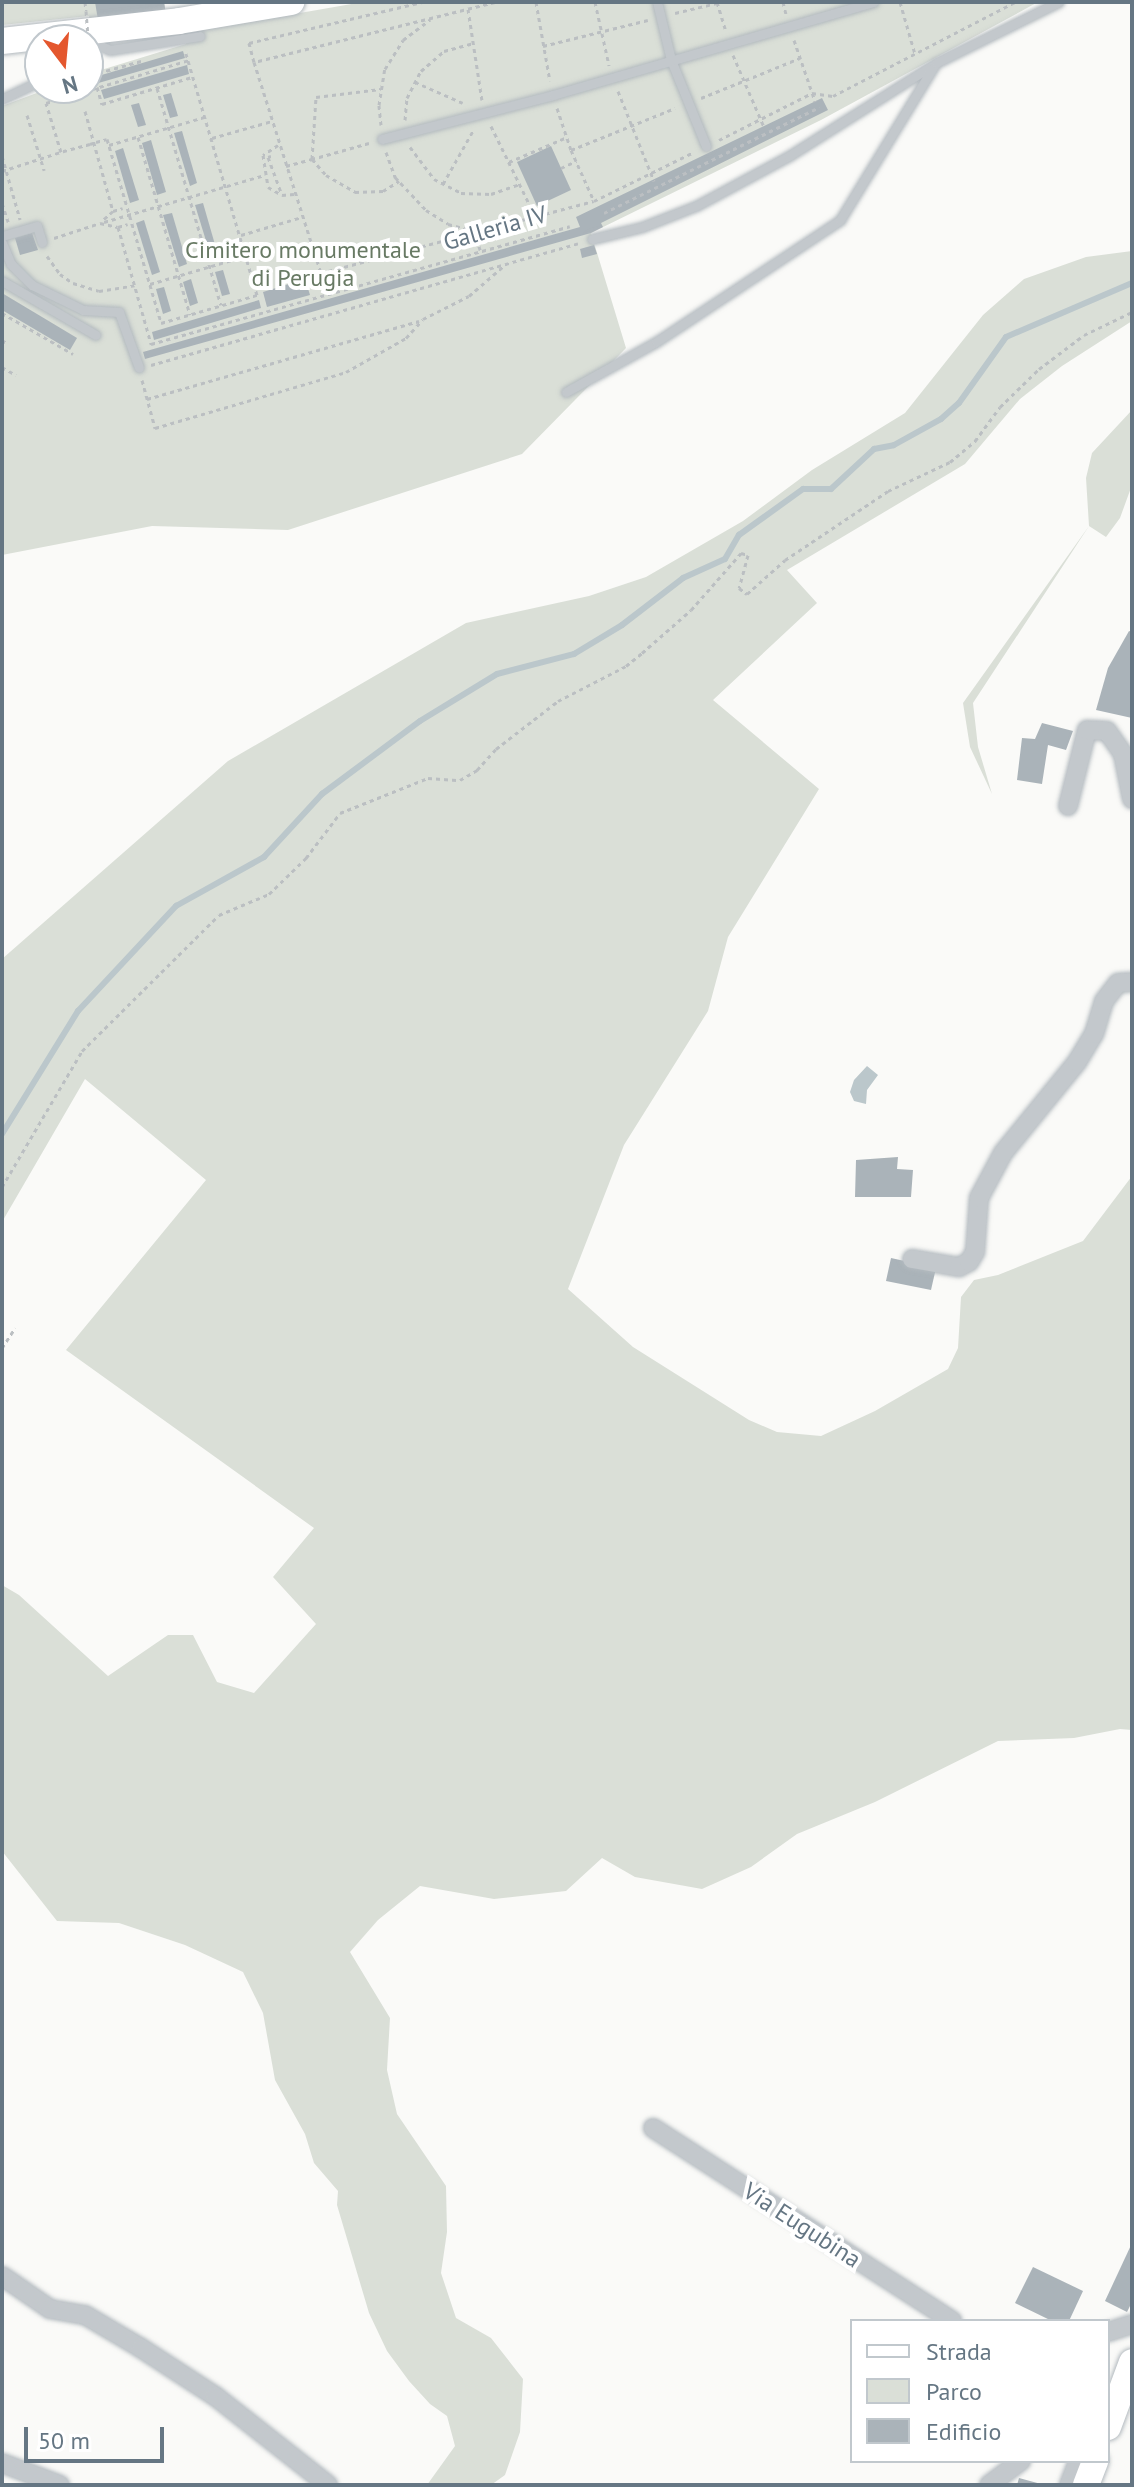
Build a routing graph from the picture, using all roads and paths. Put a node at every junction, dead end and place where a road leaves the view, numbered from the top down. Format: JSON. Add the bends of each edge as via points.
{"nodes":[{"id":1,"x":85,"y":2,"type":"edge"},
{"id":2,"x":423,"y":2,"type":"edge"},
{"id":3,"x":495,"y":2,"type":"edge"},
{"id":4,"x":536,"y":2,"type":"edge"},
{"id":5,"x":657,"y":2,"type":"edge"},
{"id":6,"x":719,"y":2,"type":"edge"},
{"id":7,"x":783,"y":2,"type":"edge"},
{"id":8,"x":874,"y":2,"type":"edge"},
{"id":9,"x":900,"y":2,"type":"edge"},
{"id":10,"x":1015,"y":2,"type":"edge"},
{"id":11,"x":1059,"y":2,"type":"edge"},
{"id":12,"x":279,"y":3,"type":"edge"},
{"id":13,"x":660,"y":17,"type":"junction"},
{"id":14,"x":198,"y":19,"type":"edge"},
{"id":15,"x":79,"y":24,"type":"edge"},
{"id":16,"x":790,"y":26,"type":"junction"},
{"id":17,"x":104,"y":27,"type":"edge"},
{"id":18,"x":24,"y":38,"type":"edge"},
{"id":19,"x":2,"y":41,"type":"edge"},
{"id":20,"x":729,"y":44,"type":"junction"},
{"id":21,"x":543,"y":46,"type":"junction"},
{"id":22,"x":184,"y":48,"type":"dead end"},
{"id":23,"x":915,"y":54,"type":"junction"},
{"id":24,"x":144,"y":60,"type":"dead end"},
{"id":25,"x":189,"y":60,"type":"junction"},
{"id":26,"x":671,"y":60,"type":"junction"},
{"id":27,"x":254,"y":62,"type":"junction"},
{"id":28,"x":936,"y":63,"type":"junction"},
{"id":29,"x":104,"y":71,"type":"edge"},
{"id":30,"x":193,"y":77,"type":"junction"},
{"id":31,"x":104,"y":85,"type":"edge"},
{"id":32,"x":157,"y":88,"type":"junction"},
{"id":33,"x":24,"y":89,"type":"edge"},
{"id":34,"x":381,"y":89,"type":"dead end"},
{"id":35,"x":812,"y":93,"type":"junction"},
{"id":36,"x":553,"y":95,"type":"junction"},
{"id":37,"x":2,"y":99,"type":"edge"},
{"id":38,"x":815,"y":101,"type":"dead end"},
{"id":39,"x":104,"y":103,"type":"edge"},
{"id":40,"x":46,"y":104,"type":"edge"},
{"id":41,"x":819,"y":107,"type":"dead end"},
{"id":42,"x":85,"y":111,"type":"dead end"},
{"id":43,"x":27,"y":115,"type":"dead end"},
{"id":44,"x":205,"y":117,"type":"junction"},
{"id":45,"x":760,"y":119,"type":"junction"},
{"id":46,"x":272,"y":121,"type":"junction"},
{"id":47,"x":169,"y":127,"type":"junction"},
{"id":48,"x":764,"y":127,"type":"dead end"},
{"id":49,"x":138,"y":137,"type":"junction"},
{"id":50,"x":567,"y":137,"type":"junction"},
{"id":51,"x":212,"y":138,"type":"junction"},
{"id":52,"x":382,"y":139,"type":"joint"},
{"id":53,"x":109,"y":145,"type":"junction"},
{"id":54,"x":278,"y":145,"type":"junction"},
{"id":55,"x":706,"y":146,"type":"junction"},
{"id":56,"x":61,"y":152,"type":"junction"},
{"id":57,"x":2,"y":156,"type":"edge"},
{"id":58,"x":271,"y":156,"type":"dead end"},
{"id":59,"x":41,"y":159,"type":"junction"},
{"id":60,"x":312,"y":159,"type":"junction"},
{"id":61,"x":576,"y":161,"type":"junction"},
{"id":62,"x":509,"y":162,"type":"dead end"},
{"id":63,"x":286,"y":166,"type":"junction"},
{"id":64,"x":561,"y":168,"type":"dead end"},
{"id":65,"x":4,"y":170,"type":"edge"},
{"id":66,"x":44,"y":170,"type":"dead end"},
{"id":67,"x":650,"y":173,"type":"junction"},
{"id":68,"x":265,"y":175,"type":"junction"},
{"id":69,"x":399,"y":181,"type":"dead end"},
{"id":70,"x":654,"y":181,"type":"dead end"},
{"id":71,"x":225,"y":186,"type":"junction"},
{"id":72,"x":294,"y":194,"type":"junction"},
{"id":73,"x":282,"y":195,"type":"junction"},
{"id":74,"x":189,"y":196,"type":"junction"},
{"id":75,"x":596,"y":201,"type":"junction"},
{"id":76,"x":2,"y":203,"type":"edge"},
{"id":77,"x":158,"y":206,"type":"junction"},
{"id":78,"x":602,"y":207,"type":"dead end"},
{"id":79,"x":123,"y":208,"type":"dead end"},
{"id":80,"x":113,"y":211,"type":"junction"},
{"id":81,"x":604,"y":213,"type":"dead end"},
{"id":82,"x":129,"y":214,"type":"junction"},
{"id":83,"x":302,"y":217,"type":"junction"},
{"id":84,"x":100,"y":223,"type":"junction"},
{"id":85,"x":128,"y":224,"type":"dead end"},
{"id":86,"x":570,"y":226,"type":"dead end"},
{"id":87,"x":118,"y":227,"type":"junction"},
{"id":88,"x":24,"y":230,"type":"junction"},
{"id":89,"x":7,"y":235,"type":"edge"},
{"id":90,"x":240,"y":235,"type":"junction"},
{"id":91,"x":592,"y":239,"type":"joint"},
{"id":92,"x":477,"y":240,"type":"dead end"},
{"id":93,"x":42,"y":242,"type":"junction"},
{"id":94,"x":2,"y":243,"type":"edge"},
{"id":95,"x":480,"y":251,"type":"junction"},
{"id":96,"x":246,"y":256,"type":"junction"},
{"id":97,"x":506,"y":264,"type":"junction"},
{"id":98,"x":210,"y":267,"type":"junction"},
{"id":99,"x":26,"y":276,"type":"junction"},
{"id":100,"x":178,"y":276,"type":"junction"},
{"id":101,"x":2,"y":281,"type":"edge"},
{"id":102,"x":150,"y":284,"type":"junction"},
{"id":103,"x":135,"y":285,"type":"junction"},
{"id":104,"x":221,"y":305,"type":"junction"},
{"id":105,"x":1132,"y":312,"type":"edge"},
{"id":106,"x":2,"y":313,"type":"edge"},
{"id":107,"x":190,"y":315,"type":"junction"},
{"id":108,"x":423,"y":319,"type":"junction"},
{"id":109,"x":96,"y":335,"type":"dead end"},
{"id":110,"x":73,"y":354,"type":"dead end"},
{"id":111,"x":2,"y":367,"type":"edge"},
{"id":112,"x":139,"y":368,"type":"junction"},
{"id":113,"x":16,"y":375,"type":"dead end"},
{"id":114,"x":566,"y":392,"type":"dead end"},
{"id":115,"x":147,"y":399,"type":"junction"},
{"id":116,"x":1132,"y":799,"type":"edge"},
{"id":117,"x":1068,"y":806,"type":"dead end"},
{"id":118,"x":1132,"y":982,"type":"edge"},
{"id":119,"x":2,"y":1187,"type":"edge"},
{"id":120,"x":912,"y":1259,"type":"dead end"},
{"id":121,"x":15,"y":1328,"type":"dead end"},
{"id":122,"x":2,"y":1348,"type":"edge"},
{"id":123,"x":653,"y":2128,"type":"dead end"},
{"id":124,"x":2,"y":2276,"type":"edge"},
{"id":125,"x":949,"y":2319,"type":"edge"},
{"id":126,"x":1132,"y":2324,"type":"edge"},
{"id":127,"x":1110,"y":2331,"type":"edge"},
{"id":128,"x":1132,"y":2362,"type":"edge"},
{"id":129,"x":1110,"y":2422,"type":"edge"},
{"id":130,"x":2,"y":2463,"type":"edge"},
{"id":131,"x":1018,"y":2463,"type":"edge"},
{"id":132,"x":1077,"y":2463,"type":"edge"},
{"id":133,"x":1094,"y":2463,"type":"edge"},
{"id":134,"x":60,"y":2485,"type":"edge"},
{"id":135,"x":328,"y":2485,"type":"edge"},
{"id":136,"x":989,"y":2485,"type":"edge"},
{"id":137,"x":1069,"y":2485,"type":"edge"},
{"id":138,"x":1086,"y":2485,"type":"edge"}],
"edges":[{"from":1,"to":15,"type":"path"},
{"from":2,"to":27,"type":"path","via":[[249,43]]},
{"from":3,"to":27,"type":"path"},
{"from":4,"to":21,"type":"path"},
{"from":5,"to":13,"type":"lane"},
{"from":6,"to":13,"type":"path"},
{"from":6,"to":20,"type":"path"},
{"from":7,"to":16,"type":"path"},
{"from":8,"to":16,"type":"lane"},
{"from":9,"to":23,"type":"path"},
{"from":10,"to":23,"type":"path"},
{"from":11,"to":28,"type":"lane"},
{"from":12,"to":14,"type":"street"},
{"from":13,"to":21,"type":"path"},
{"from":13,"to":26,"type":"lane"},
{"from":14,"to":17,"type":"street"},
{"from":16,"to":20,"type":"lane"},
{"from":16,"to":35,"type":"path"},
{"from":18,"to":19,"type":"street"},
{"from":20,"to":26,"type":"lane"},
{"from":20,"to":45,"type":"path"},
{"from":21,"to":36,"type":"path"},
{"from":22,"to":25,"type":"path"},
{"from":23,"to":35,"type":"path","via":[[833,96]]},
{"from":24,"to":29,"type":"path","bridge":true},
{"from":25,"to":30,"type":"path"},
{"from":25,"to":31,"type":"path"},
{"from":26,"to":36,"type":"lane"},
{"from":26,"to":55,"type":"lane"},
{"from":27,"to":46,"type":"path"},
{"from":28,"to":91,"type":"lane","via":[[789,156],[696,206]]},
{"from":28,"to":114,"type":"lane","via":[[840,220],[656,342]]},
{"from":30,"to":32,"type":"path"},
{"from":30,"to":44,"type":"path"},
{"from":32,"to":39,"type":"path"},
{"from":32,"to":47,"type":"path"},
{"from":33,"to":37,"type":"lane"},
{"from":34,"to":60,"type":"path","via":[[316,97]]},
{"from":35,"to":38,"type":"path"},
{"from":35,"to":45,"type":"path"},
{"from":36,"to":50,"type":"path"},
{"from":36,"to":52,"type":"lane"},
{"from":40,"to":56,"type":"path"},
{"from":41,"to":81,"type":"path"},
{"from":42,"to":80,"type":"path"},
{"from":43,"to":59,"type":"path"},
{"from":44,"to":47,"type":"path"},
{"from":44,"to":51,"type":"path"},
{"from":45,"to":48,"type":"path"},
{"from":45,"to":55,"type":"path"},
{"from":46,"to":51,"type":"path"},
{"from":46,"to":54,"type":"path"},
{"from":47,"to":49,"type":"path"},
{"from":47,"to":74,"type":"path"},
{"from":49,"to":53,"type":"path"},
{"from":49,"to":77,"type":"path"},
{"from":50,"to":61,"type":"path"},
{"from":50,"to":62,"type":"path"},
{"from":51,"to":71,"type":"path"},
{"from":52,"to":60,"type":"path"},
{"from":53,"to":56,"type":"path","bridge":true,"via":[[107,139]]},
{"from":53,"to":82,"type":"path"},
{"from":54,"to":63,"type":"path"},
{"from":54,"to":68,"type":"path","via":[[263,155]]},
{"from":55,"to":67,"type":"path"},
{"from":56,"to":59,"type":"path"},
{"from":57,"to":65,"type":"path"},
{"from":58,"to":73,"type":"path"},
{"from":59,"to":65,"type":"path"},
{"from":59,"to":66,"type":"path"},
{"from":60,"to":63,"type":"path"},
{"from":60,"to":69,"type":"path","via":[[326,175],[355,192],[383,191]]},
{"from":61,"to":64,"type":"path"},
{"from":61,"to":75,"type":"path"},
{"from":63,"to":72,"type":"path"},
{"from":65,"to":88,"type":"path"},
{"from":67,"to":70,"type":"path"},
{"from":67,"to":75,"type":"path"},
{"from":68,"to":71,"type":"path"},
{"from":68,"to":73,"type":"path","via":[[268,187]]},
{"from":71,"to":74,"type":"path"},
{"from":71,"to":90,"type":"path"},
{"from":72,"to":73,"type":"path"},
{"from":72,"to":83,"type":"path"},
{"from":74,"to":77,"type":"path"},
{"from":74,"to":98,"type":"path"},
{"from":75,"to":78,"type":"path"},
{"from":75,"to":83,"type":"path","via":[[321,273]]},
{"from":76,"to":89,"type":"path"},
{"from":77,"to":82,"type":"path"},
{"from":77,"to":100,"type":"path"},
{"from":79,"to":80,"type":"path"},
{"from":80,"to":84,"type":"path"},
{"from":82,"to":84,"type":"path"},
{"from":82,"to":102,"type":"path"},
{"from":83,"to":90,"type":"path"},
{"from":84,"to":87,"type":"path"},
{"from":84,"to":93,"type":"path"},
{"from":85,"to":87,"type":"path"},
{"from":86,"to":95,"type":"path","name":"Galleria IV"},
{"from":87,"to":103,"type":"path"},
{"from":88,"to":89,"type":"lane"},
{"from":88,"to":93,"type":"lane","via":[[37,226]]},
{"from":90,"to":96,"type":"path"},
{"from":91,"to":97,"type":"path"},
{"from":92,"to":95,"type":"path"},
{"from":93,"to":103,"type":"path","via":[[60,274],[73,283],[99,291]]},
{"from":94,"to":99,"type":"lane","via":[[11,264]]},
{"from":95,"to":103,"type":"path","name":"Galleria IV","via":[[151,344]]},
{"from":96,"to":98,"type":"path"},
{"from":96,"to":104,"type":"path","via":[[257,295]]},
{"from":97,"to":108,"type":"path","via":[[469,296]]},
{"from":97,"to":112,"type":"path"},
{"from":98,"to":100,"type":"path"},
{"from":98,"to":104,"type":"path"},
{"from":99,"to":101,"type":"lane"},
{"from":99,"to":112,"type":"lane","via":[[32,285],[83,310],[119,312]]},
{"from":100,"to":102,"type":"path"},
{"from":100,"to":107,"type":"path"},
{"from":101,"to":109,"type":"lane"},
{"from":102,"to":107,"type":"path","via":[[161,323]]},
{"from":104,"to":107,"type":"path"},
{"from":105,"to":119,"type":"path","via":[[1084,335],[1039,369],[950,462],[888,491],[785,560],[747,594],[739,588],[748,555],[741,553],[691,610],[642,653],[558,701],[477,770],[460,780],[428,778],[340,813],[306,858],[269,894],[219,915],[82,1051]]},
{"from":106,"to":110,"type":"path"},
{"from":108,"to":115,"type":"path"},
{"from":108,"to":115,"type":"path","via":[[406,338],[346,372],[155,428]]},
{"from":111,"to":113,"type":"path"},
{"from":112,"to":115,"type":"path"},
{"from":116,"to":117,"type":"street","via":[[1123,754],[1107,731],[1087,730]]},
{"from":118,"to":120,"type":"street","via":[[1118,983],[1104,1001],[1094,1034],[1077,1062],[1003,1153],[979,1198],[975,1252],[969,1262],[959,1267]]},
{"from":121,"to":122,"type":"path"},
{"from":123,"to":125,"type":"street","name":"Via Eugubina"},
{"from":124,"to":135,"type":"street","via":[[50,2309],[85,2315],[141,2348],[215,2396]]},
{"from":126,"to":127,"type":"street"},
{"from":128,"to":129,"type":"street"},
{"from":130,"to":134,"type":"street"},
{"from":131,"to":136,"type":"street"},
{"from":132,"to":137,"type":"street"},
{"from":133,"to":138,"type":"street"}]}
